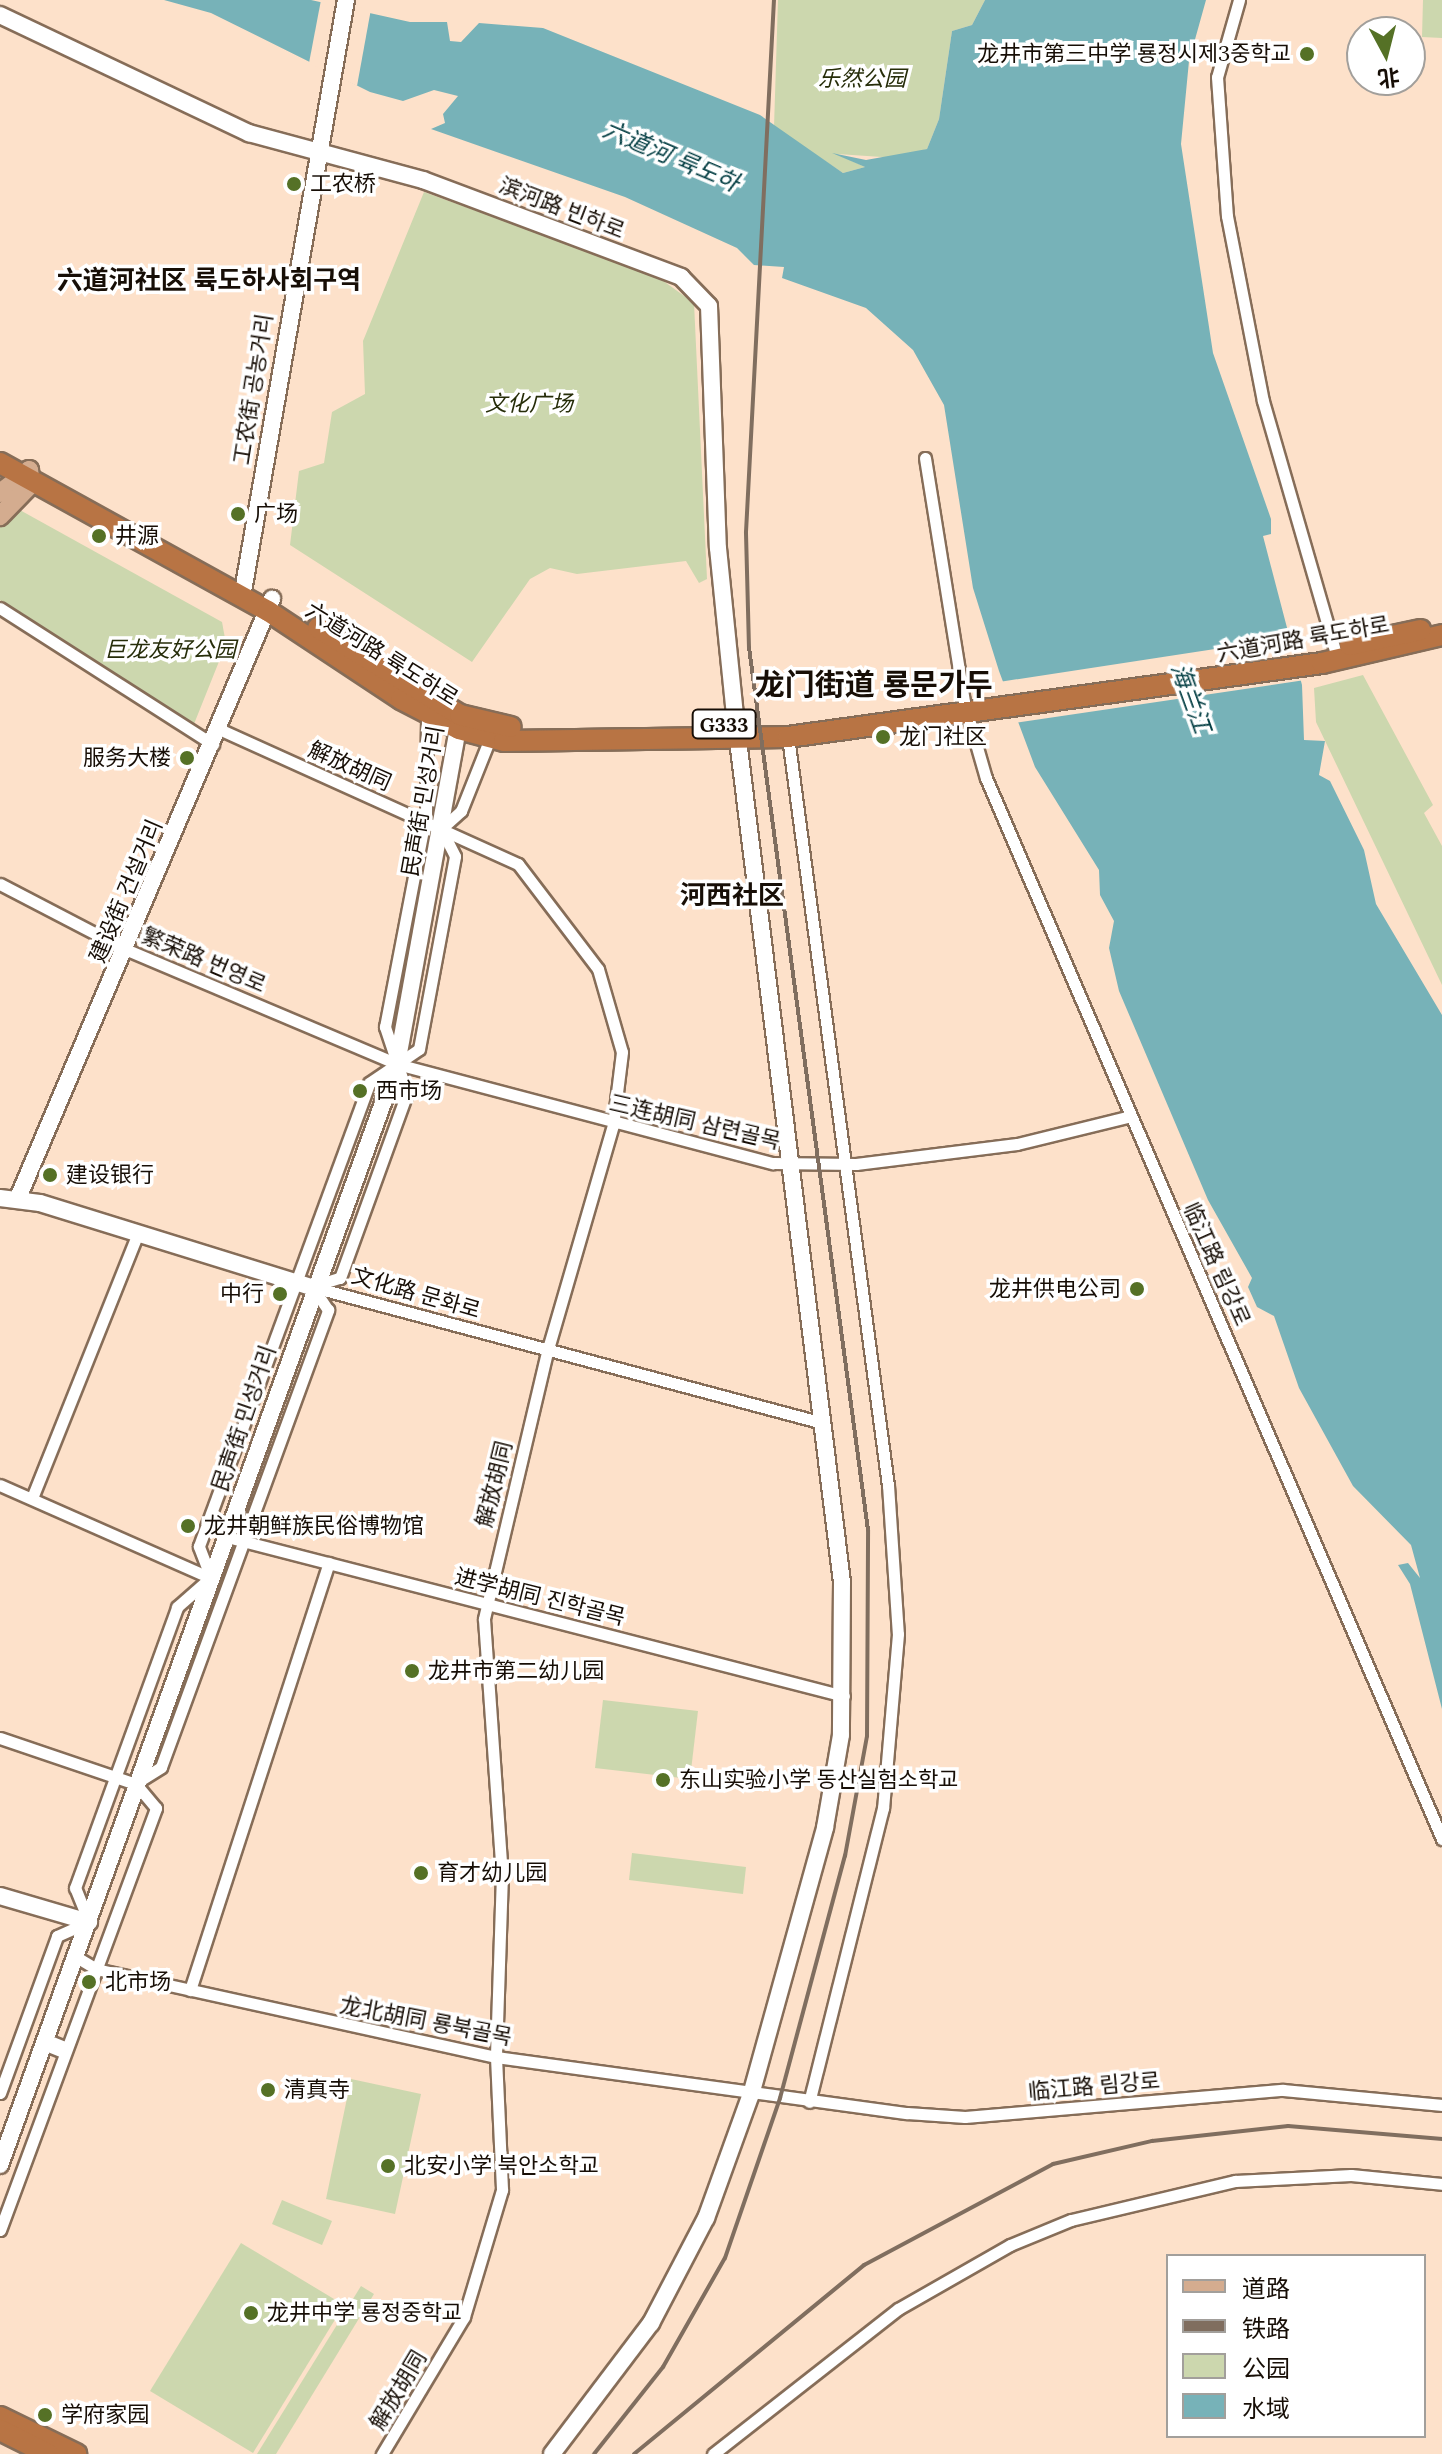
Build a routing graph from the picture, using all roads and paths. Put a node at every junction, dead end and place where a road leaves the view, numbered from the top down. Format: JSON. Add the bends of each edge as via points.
{"nodes":[{"id":1,"x":346,"y":0,"type":"edge"},
{"id":2,"x":1239,"y":0,"type":"edge"},
{"id":3,"x":0,"y":15,"type":"edge"},
{"id":4,"x":318,"y":151,"type":"junction"},
{"id":5,"x":0,"y":451,"type":"edge"},
{"id":6,"x":925,"y":458,"type":"dead end"},
{"id":7,"x":0,"y":463,"type":"edge"},
{"id":8,"x":26,"y":476,"type":"junction"},
{"id":9,"x":0,"y":493,"type":"edge"},
{"id":10,"x":0,"y":516,"type":"edge"},
{"id":11,"x":243,"y":590,"type":"junction"},
{"id":12,"x":270,"y":605,"type":"junction"},
{"id":13,"x":0,"y":608,"type":"edge"},
{"id":14,"x":1439,"y":629,"type":"edge"},
{"id":15,"x":1442,"y":648,"type":"edge"},
{"id":16,"x":1397,"y":650,"type":"junction"},
{"id":17,"x":1329,"y":655,"type":"junction"},
{"id":18,"x":965,"y":708,"type":"junction"},
{"id":19,"x":427,"y":712,"type":"junction"},
{"id":20,"x":459,"y":722,"type":"junction"},
{"id":21,"x":736,"y":731,"type":"junction"},
{"id":22,"x":216,"y":737,"type":"junction"},
{"id":23,"x":788,"y":737,"type":"junction"},
{"id":24,"x":490,"y":738,"type":"junction"},
{"id":25,"x":425,"y":822,"type":"junction"},
{"id":26,"x":441,"y":829,"type":"junction"},
{"id":27,"x":0,"y":884,"type":"edge"},
{"id":28,"x":125,"y":949,"type":"junction"},
{"id":29,"x":397,"y":1064,"type":"junction"},
{"id":30,"x":1131,"y":1116,"type":"junction"},
{"id":31,"x":613,"y":1125,"type":"junction"},
{"id":32,"x":842,"y":1161,"type":"junction"},
{"id":33,"x":789,"y":1164,"type":"junction"},
{"id":34,"x":0,"y":1198,"type":"edge"},
{"id":35,"x":18,"y":1198,"type":"junction"},
{"id":36,"x":138,"y":1233,"type":"junction"},
{"id":37,"x":304,"y":1284,"type":"junction"},
{"id":38,"x":547,"y":1352,"type":"junction"},
{"id":39,"x":823,"y":1423,"type":"junction"},
{"id":40,"x":0,"y":1485,"type":"edge"},
{"id":41,"x":32,"y":1498,"type":"junction"},
{"id":42,"x":235,"y":1539,"type":"junction"},
{"id":43,"x":329,"y":1563,"type":"junction"},
{"id":44,"x":211,"y":1578,"type":"junction"},
{"id":45,"x":486,"y":1605,"type":"junction"},
{"id":46,"x":844,"y":1696,"type":"junction"},
{"id":47,"x":0,"y":1738,"type":"edge"},
{"id":48,"x":116,"y":1777,"type":"junction"},
{"id":49,"x":136,"y":1784,"type":"junction"},
{"id":50,"x":1442,"y":1839,"type":"edge"},
{"id":51,"x":0,"y":1896,"type":"edge"},
{"id":52,"x":89,"y":1922,"type":"junction"},
{"id":53,"x":78,"y":1958,"type":"junction"},
{"id":54,"x":96,"y":1969,"type":"junction"},
{"id":55,"x":190,"y":1990,"type":"junction"},
{"id":56,"x":47,"y":2043,"type":"junction"},
{"id":57,"x":64,"y":2050,"type":"junction"},
{"id":58,"x":496,"y":2057,"type":"junction"},
{"id":59,"x":0,"y":2093,"type":"edge"},
{"id":60,"x":751,"y":2094,"type":"junction"},
{"id":61,"x":809,"y":2102,"type":"junction"},
{"id":62,"x":1442,"y":2105,"type":"edge"},
{"id":63,"x":0,"y":2165,"type":"edge"},
{"id":64,"x":1442,"y":2184,"type":"edge"},
{"id":65,"x":0,"y":2230,"type":"edge"},
{"id":66,"x":0,"y":2417,"type":"edge"},
{"id":67,"x":0,"y":2430,"type":"edge"},
{"id":68,"x":48,"y":2454,"type":"edge"},
{"id":69,"x":76,"y":2454,"type":"edge"},
{"id":70,"x":382,"y":2454,"type":"edge"},
{"id":71,"x":552,"y":2454,"type":"edge"},
{"id":72,"x":713,"y":2454,"type":"edge"}],
"edges":[{"from":1,"to":4,"type":"street","name":"工农街 공농거리"},
{"from":2,"to":17,"type":"street","via":[[1217,77],[1227,216],[1263,401]]},
{"from":3,"to":4,"type":"street","name":"滨河路 빈하로","via":[[249,133]]},
{"from":4,"to":11,"type":"street","name":"工农街 공농거리"},
{"from":4,"to":21,"type":"street","name":"滨河路 빈하로","via":[[423,180],[702,291],[711,314],[718,548]]},
{"from":5,"to":8,"type":"highway","name":"六道河路 륙도하로","number":"G333"},
{"from":6,"to":18,"type":"street","name":"临江路 림강로"},
{"from":7,"to":8,"type":"highway","name":"六道河路 륙도하로","number":"G333"},
{"from":8,"to":9,"type":"main road"},
{"from":8,"to":10,"type":"main road"},
{"from":8,"to":11,"type":"highway","name":"六道河路 륙도하로","number":"G333"},
{"from":11,"to":12,"type":"highway","name":"六道河路 륙도하로","number":"G333"},
{"from":12,"to":19,"type":"highway","name":"六道河路 륙도하로","number":"G333"},
{"from":12,"to":20,"type":"highway","name":"六道河路 륙도하로","number":"G333"},
{"from":12,"to":22,"type":"street","name":"建设街 건설거리"},
{"from":13,"to":22,"type":"street","name":"解放胡同"},
{"from":14,"to":16,"type":"highway","name":"六道河路 륙도하로"},
{"from":14,"to":17,"type":"highway","name":"六道河路 륙도하로","number":"G333"},
{"from":15,"to":16,"type":"highway"},
{"from":16,"to":17,"type":"highway","name":"六道河路 륙도하로","number":"G333"},
{"from":17,"to":18,"type":"highway","name":"六道河路 륙도하로","number":"G333"},
{"from":18,"to":21,"type":"highway","name":"六道河路 륙도하로","number":"G333"},
{"from":18,"to":23,"type":"highway","name":"六道河路 륙도하로","number":"G333"},
{"from":18,"to":30,"type":"street","name":"临江路 림강로","via":[[998,809]]},
{"from":19,"to":20,"type":"highway","name":"六道河路 륙도하로","number":"G333"},
{"from":19,"to":25,"type":"street"},
{"from":20,"to":21,"type":"highway","name":"六道河路 륙도하로","number":"G333"},
{"from":20,"to":24,"type":"highway","name":"六道河路 륙도하로","number":"G333"},
{"from":20,"to":26,"type":"street","name":"民声街 민성거리"},
{"from":21,"to":23,"type":"highway","name":"六道河路 륙도하로","number":"G333"},
{"from":21,"to":24,"type":"highway","name":"六道河路 륙도하로","number":"G333"},
{"from":21,"to":33,"type":"street","name":"滨河路 빈하로"},
{"from":22,"to":25,"type":"street","name":"解放胡同"},
{"from":22,"to":28,"type":"street","name":"建设街 건설거리"},
{"from":23,"to":32,"type":"street"},
{"from":24,"to":26,"type":"street","via":[[461,811]]},
{"from":25,"to":26,"type":"street","name":"解放胡同"},
{"from":25,"to":29,"type":"street","via":[[385,1027]]},
{"from":26,"to":29,"type":"street","name":"民声街 민성거리"},
{"from":26,"to":31,"type":"street","name":"解放胡同","via":[[518,864],[598,969],[622,1052]]},
{"from":27,"to":28,"type":"street","name":"繁荣路 번영로"},
{"from":28,"to":29,"type":"street","name":"繁荣路 번영로"},
{"from":28,"to":35,"type":"street","name":"建设街 건설거리"},
{"from":29,"to":31,"type":"street","name":"三连胡同 삼련골목"},
{"from":29,"to":37,"type":"street","name":"民声街 민성거리"},
{"from":30,"to":32,"type":"street","name":"三连胡同 삼련골목","via":[[1017,1144]]},
{"from":30,"to":50,"type":"street","name":"临江路 림강로"},
{"from":31,"to":33,"type":"street","name":"三连胡同 삼련골목"},
{"from":31,"to":38,"type":"street","name":"解放胡同"},
{"from":32,"to":33,"type":"street","name":"三连胡同 삼련골목"},
{"from":32,"to":61,"type":"street","via":[[894,1537],[898,1679],[874,1853]]},
{"from":33,"to":39,"type":"street","name":"滨河路 빈하로"},
{"from":34,"to":35,"type":"street","name":"文化路 문화로"},
{"from":35,"to":36,"type":"street","name":"文化路 문화로"},
{"from":36,"to":37,"type":"street","name":"文化路 문화로"},
{"from":36,"to":41,"type":"street"},
{"from":37,"to":38,"type":"street","name":"文化路 문화로"},
{"from":37,"to":42,"type":"street","name":"民声街 민성거리"},
{"from":37,"to":44,"type":"street","via":[[199,1546]]},
{"from":38,"to":39,"type":"street","name":"文化路 문화로"},
{"from":38,"to":45,"type":"street","name":"解放胡同"},
{"from":39,"to":46,"type":"street","name":"滨河路 빈하로","via":[[842,1582]]},
{"from":40,"to":41,"type":"street"},
{"from":41,"to":44,"type":"street"},
{"from":42,"to":43,"type":"street","name":"进学胡同 진학골목"},
{"from":42,"to":44,"type":"street","name":"民声街 민성거리"},
{"from":42,"to":49,"type":"street","via":[[161,1767]]},
{"from":43,"to":45,"type":"street","name":"进学胡同 진학골목"},
{"from":43,"to":55,"type":"street"},
{"from":44,"to":48,"type":"street","via":[[177,1607]]},
{"from":44,"to":49,"type":"street","name":"民声街 민성거리"},
{"from":45,"to":46,"type":"street","name":"进学胡同 진학골목"},
{"from":45,"to":58,"type":"street","name":"解放胡同","via":[[487,1725],[502,1874]]},
{"from":46,"to":60,"type":"street","name":"滨河路 빈하로","via":[[825,1828]]},
{"from":47,"to":48,"type":"street"},
{"from":48,"to":49,"type":"street"},
{"from":48,"to":52,"type":"street","via":[[75,1888]]},
{"from":49,"to":52,"type":"street","name":"民声街 민성거리"},
{"from":49,"to":54,"type":"street","via":[[156,1808]]},
{"from":51,"to":52,"type":"street"},
{"from":52,"to":53,"type":"street","name":"民声街 민성거리"},
{"from":52,"to":59,"type":"street","via":[[57,1936]]},
{"from":53,"to":54,"type":"street","name":"龙北胡同 룡북골목"},
{"from":53,"to":56,"type":"street","name":"民声街 민성거리"},
{"from":54,"to":55,"type":"street","name":"龙北胡同 룡북골목"},
{"from":54,"to":57,"type":"street"},
{"from":55,"to":58,"type":"street","name":"龙北胡同 룡북골목"},
{"from":56,"to":57,"type":"street"},
{"from":56,"to":63,"type":"street","name":"民声街 민성거리"},
{"from":57,"to":65,"type":"street"},
{"from":58,"to":60,"type":"street","name":"龙北胡同 룡북골목"},
{"from":58,"to":70,"type":"street","name":"解放胡同","via":[[502,2190],[483,2270],[447,2348]]},
{"from":60,"to":61,"type":"street","name":"临江路 림강로"},
{"from":60,"to":71,"type":"street","name":"滨河路 빈하로","via":[[672,2287],[598,2400]]},
{"from":61,"to":62,"type":"street","name":"临江路 림강로","via":[[965,2117],[1283,2090]]},
{"from":64,"to":72,"type":"street","via":[[1351,2175],[1235,2181],[1071,2220],[1010,2245],[898,2309]]},
{"from":66,"to":69,"type":"highway"},
{"from":67,"to":68,"type":"highway"}]}
